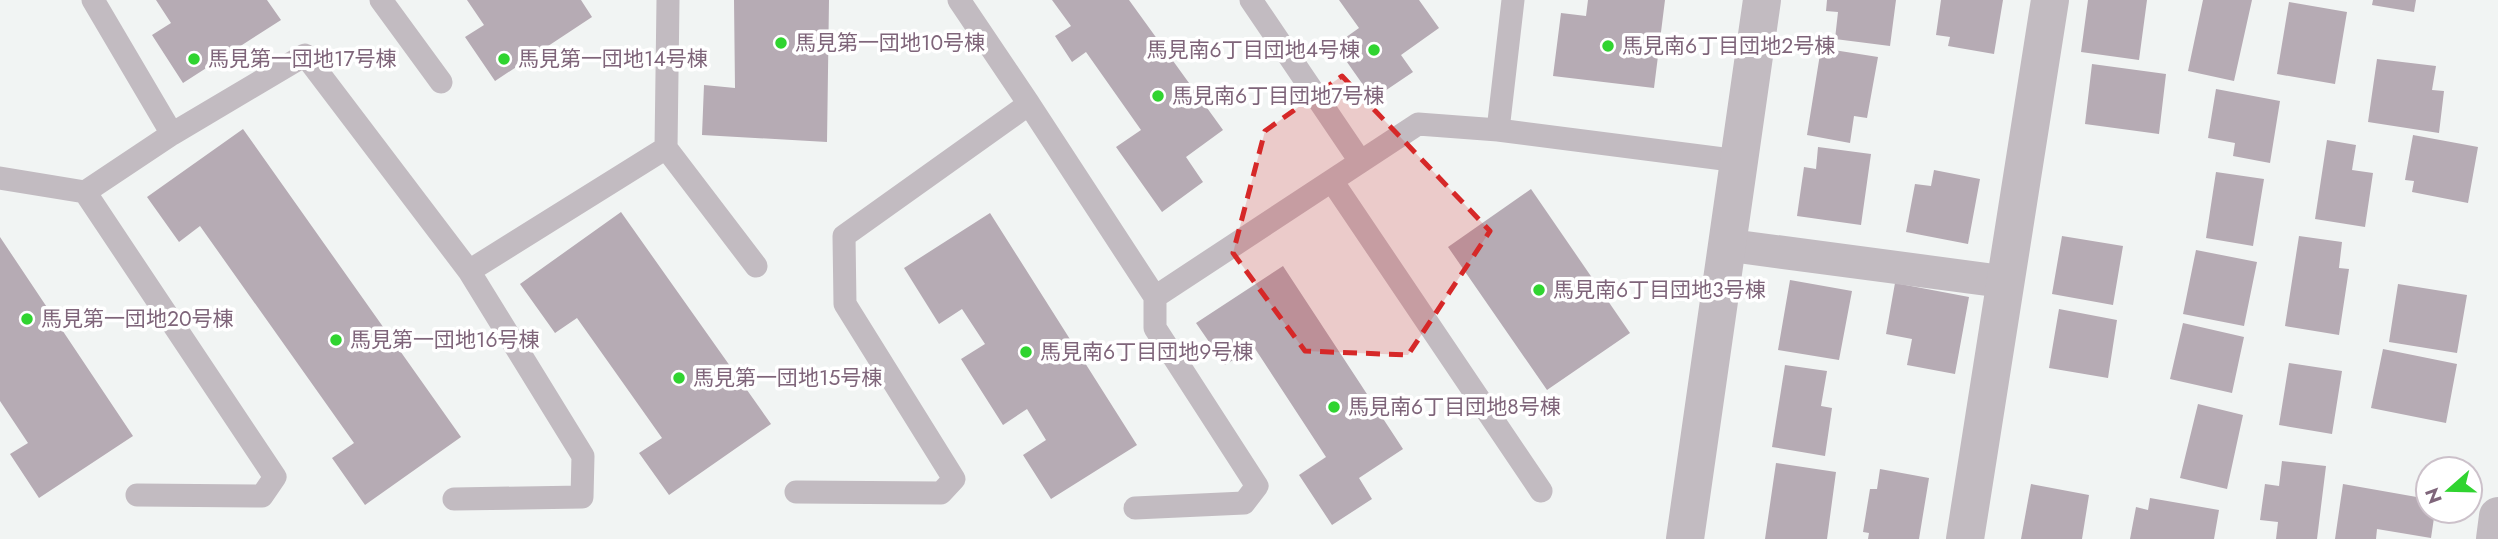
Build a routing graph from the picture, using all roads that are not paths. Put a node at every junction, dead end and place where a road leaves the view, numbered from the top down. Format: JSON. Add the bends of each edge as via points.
{"nodes":[{"id":1,"x":93,"y":0,"type":"edge"},
{"id":2,"x":381,"y":0,"type":"edge"},
{"id":3,"x":668,"y":0,"type":"edge"},
{"id":4,"x":959,"y":0,"type":"edge"},
{"id":5,"x":1251,"y":0,"type":"edge"},
{"id":6,"x":1513,"y":0,"type":"edge"},
{"id":7,"x":1762,"y":0,"type":"edge"},
{"id":8,"x":2050,"y":0,"type":"edge"},
{"id":9,"x":441,"y":82,"type":"dead end"},
{"id":10,"x":1030,"y":104,"type":"junction"},
{"id":11,"x":1498,"y":130,"type":"junction"},
{"id":12,"x":172,"y":134,"type":"junction"},
{"id":13,"x":666,"y":148,"type":"junction"},
{"id":14,"x":1739,"y":161,"type":"junction"},
{"id":15,"x":1360,"y":162,"type":"junction"},
{"id":16,"x":0,"y":178,"type":"edge"},
{"id":17,"x":1332,"y":181,"type":"junction"},
{"id":18,"x":85,"y":192,"type":"junction"},
{"id":19,"x":1727,"y":245,"type":"junction"},
{"id":20,"x":756,"y":266,"type":"dead end"},
{"id":21,"x":469,"y":271,"type":"junction"},
{"id":22,"x":2006,"y":282,"type":"junction"},
{"id":23,"x":1155,"y":297,"type":"junction"},
{"id":24,"x":1541,"y":491,"type":"dead end"},
{"id":25,"x":796,"y":492,"type":"dead end"},
{"id":26,"x":137,"y":495,"type":"dead end"},
{"id":27,"x":454,"y":499,"type":"dead end"},
{"id":28,"x":1136,"y":508,"type":"dead end"},
{"id":29,"x":2498,"y":516,"type":"edge"},
{"id":30,"x":1685,"y":539,"type":"edge"},
{"id":31,"x":1965,"y":539,"type":"edge"},
{"id":32,"x":2495,"y":539,"type":"edge"}],
"edges":[{"from":1,"to":12,"type":"lane"},
{"from":2,"to":9,"type":"lane"},
{"from":3,"to":13,"type":"lane"},
{"from":4,"to":10,"type":"lane"},
{"from":5,"to":15,"type":"lane"},
{"from":6,"to":11,"type":"lane"},
{"from":7,"to":14,"type":"street"},
{"from":8,"to":22,"type":"street"},
{"from":10,"to":23,"type":"lane"},
{"from":10,"to":25,"type":"lane","via":[[844,236],[845,304],[954,479],[941,493]]},
{"from":11,"to":14,"type":"lane"},
{"from":11,"to":15,"type":"lane","via":[[1418,124]]},
{"from":12,"to":18,"type":"lane"},
{"from":12,"to":21,"type":"lane","via":[[305,55]]},
{"from":13,"to":20,"type":"lane"},
{"from":13,"to":21,"type":"lane"},
{"from":14,"to":19,"type":"street"},
{"from":15,"to":17,"type":"lane"},
{"from":16,"to":18,"type":"lane"},
{"from":17,"to":23,"type":"lane"},
{"from":17,"to":24,"type":"lane"},
{"from":18,"to":26,"type":"lane","via":[[275,477],[262,496]]},
{"from":19,"to":22,"type":"street"},
{"from":19,"to":30,"type":"street"},
{"from":21,"to":27,"type":"lane","via":[[583,456],[582,497]]},
{"from":22,"to":31,"type":"street"},
{"from":23,"to":28,"type":"lane","via":[[1154,328],[1257,486],[1244,503]]},
{"from":29,"to":32,"type":"street"}]}
